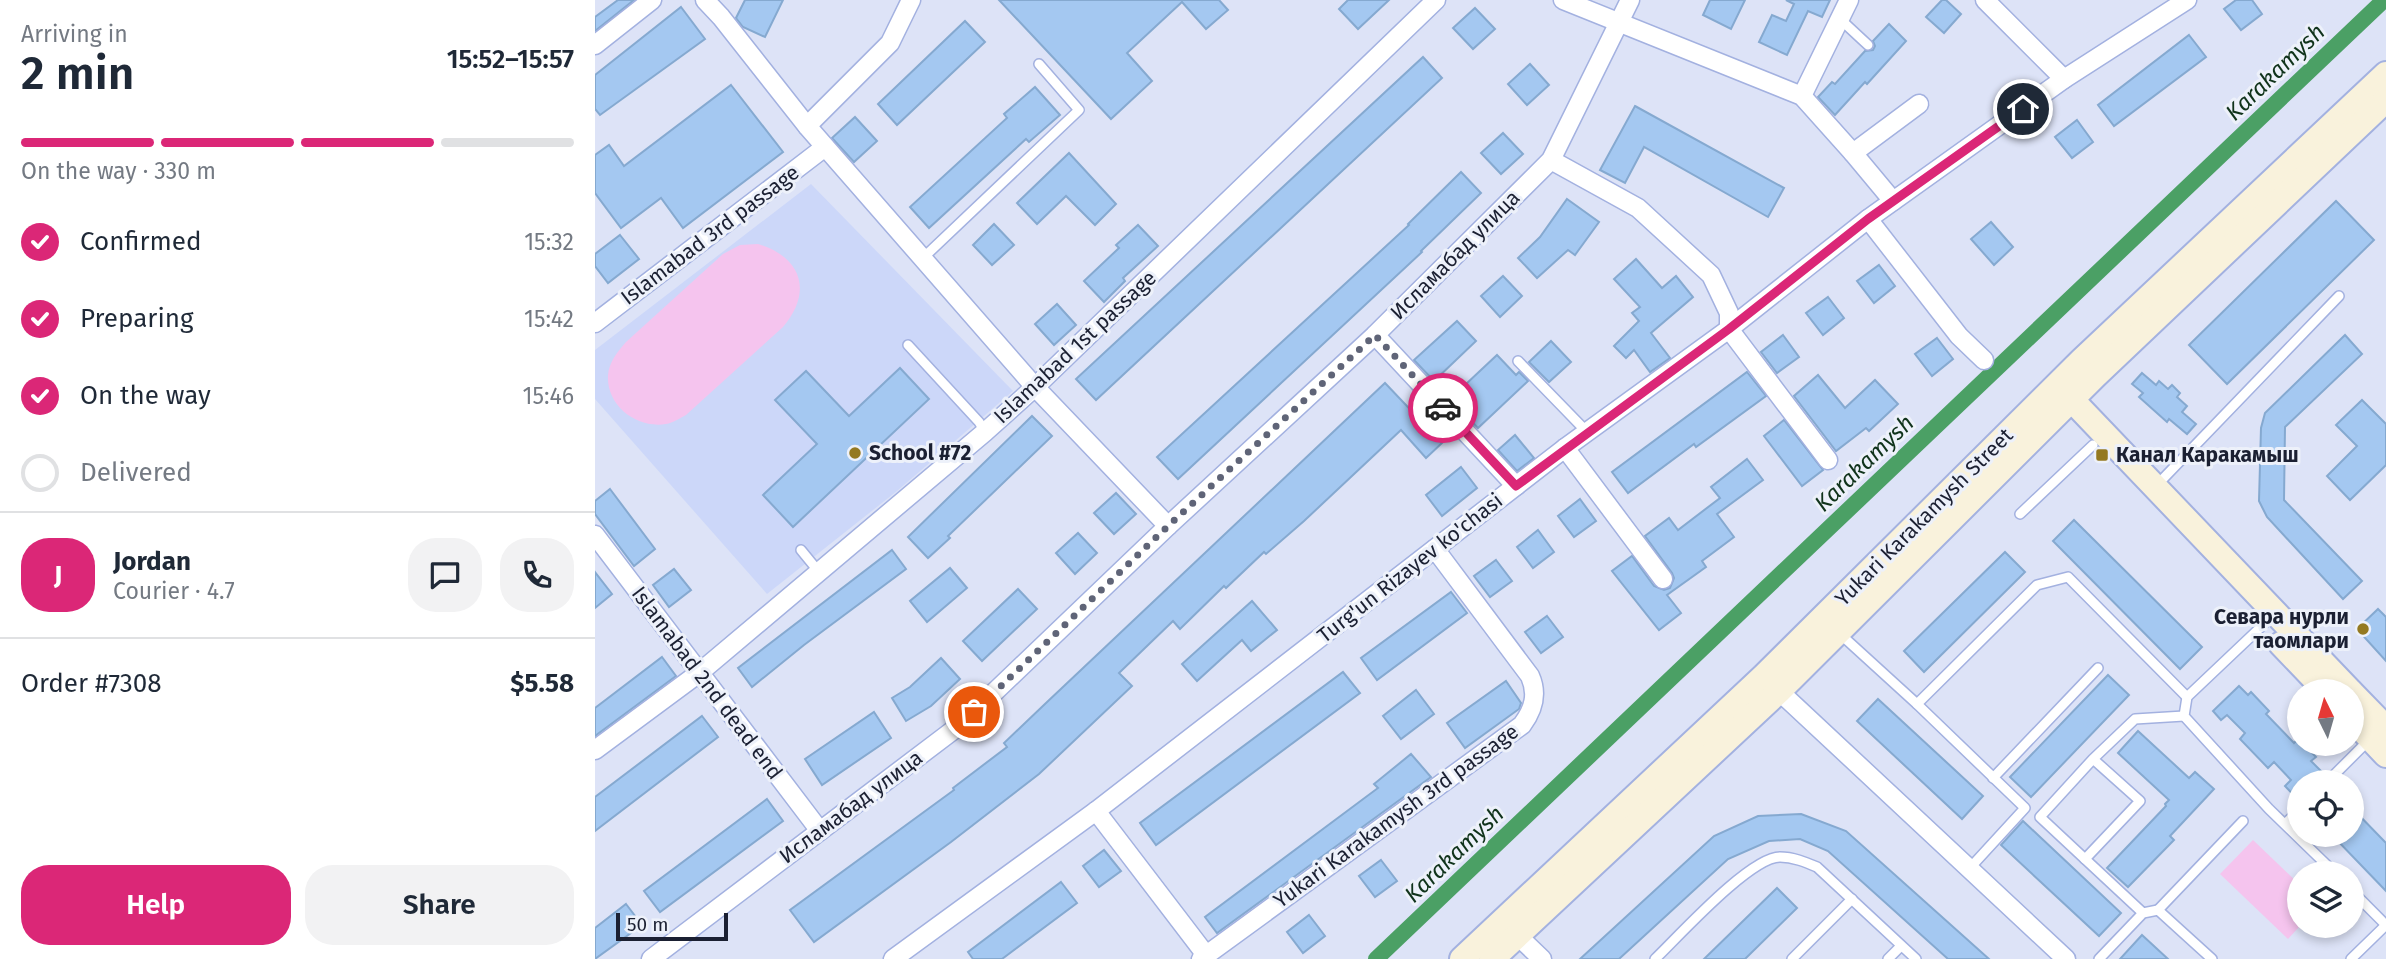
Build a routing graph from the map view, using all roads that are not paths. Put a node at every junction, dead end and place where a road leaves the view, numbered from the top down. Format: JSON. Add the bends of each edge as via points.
{"nodes":[{"id":1,"x":652,"y":0,"type":"edge"},
{"id":2,"x":705,"y":0,"type":"edge"},
{"id":3,"x":911,"y":0,"type":"edge"},
{"id":4,"x":1436,"y":0,"type":"edge"},
{"id":5,"x":1563,"y":0,"type":"edge"},
{"id":6,"x":1630,"y":0,"type":"edge"},
{"id":7,"x":1849,"y":0,"type":"edge"},
{"id":8,"x":1985,"y":0,"type":"edge"},
{"id":9,"x":2187,"y":0,"type":"edge"},
{"id":10,"x":1840,"y":19,"type":"junction"},
{"id":11,"x":1619,"y":23,"type":"junction"},
{"id":12,"x":595,"y":45,"type":"edge"},
{"id":13,"x":1868,"y":45,"type":"dead end"},
{"id":14,"x":1039,"y":64,"type":"dead end"},
{"id":15,"x":2386,"y":74,"type":"edge"},
{"id":16,"x":2064,"y":79,"type":"junction"},
{"id":17,"x":1802,"y":96,"type":"junction"},
{"id":18,"x":2386,"y":100,"type":"edge"},
{"id":19,"x":1919,"y":104,"type":"dead end"},
{"id":20,"x":807,"y":126,"type":"junction"},
{"id":21,"x":825,"y":147,"type":"junction"},
{"id":22,"x":1853,"y":153,"type":"junction"},
{"id":23,"x":1551,"y":160,"type":"junction"},
{"id":24,"x":1893,"y":201,"type":"junction"},
{"id":25,"x":1868,"y":219,"type":"junction"},
{"id":26,"x":923,"y":258,"type":"junction"},
{"id":27,"x":2339,"y":296,"type":"dead end"},
{"id":28,"x":595,"y":323,"type":"edge"},
{"id":29,"x":1729,"y":329,"type":"junction"},
{"id":30,"x":1375,"y":335,"type":"junction"},
{"id":31,"x":908,"y":345,"type":"dead end"},
{"id":32,"x":1984,"y":360,"type":"dead end"},
{"id":33,"x":1518,"y":361,"type":"dead end"},
{"id":34,"x":1035,"y":387,"type":"junction"},
{"id":35,"x":2061,"y":400,"type":"junction"},
{"id":36,"x":985,"y":432,"type":"junction"},
{"id":37,"x":1587,"y":432,"type":"junction"},
{"id":38,"x":2093,"y":445,"type":"junction"},
{"id":39,"x":1565,"y":448,"type":"junction"},
{"id":40,"x":1828,"y":460,"type":"dead end"},
{"id":41,"x":1516,"y":486,"type":"junction"},
{"id":42,"x":2154,"y":487,"type":"junction"},
{"id":43,"x":2020,"y":514,"type":"dead end"},
{"id":44,"x":1168,"y":526,"type":"junction"},
{"id":45,"x":595,"y":536,"type":"edge"},
{"id":46,"x":1436,"y":549,"type":"junction"},
{"id":47,"x":801,"y":550,"type":"dead end"},
{"id":48,"x":819,"y":572,"type":"junction"},
{"id":49,"x":1663,"y":579,"type":"dead end"},
{"id":50,"x":2263,"y":625,"type":"junction"},
{"id":51,"x":1838,"y":632,"type":"junction"},
{"id":52,"x":2098,"y":668,"type":"dead end"},
{"id":53,"x":699,"y":673,"type":"junction"},
{"id":54,"x":2315,"y":679,"type":"edge"},
{"id":55,"x":2339,"y":679,"type":"edge"},
{"id":56,"x":1779,"y":691,"type":"junction"},
{"id":57,"x":2186,"y":697,"type":"junction"},
{"id":58,"x":1917,"y":704,"type":"junction"},
{"id":59,"x":2364,"y":713,"type":"edge"},
{"id":60,"x":2184,"y":716,"type":"junction"},
{"id":61,"x":2364,"y":728,"type":"edge"},
{"id":62,"x":2381,"y":740,"type":"edge"},
{"id":63,"x":595,"y":750,"type":"edge"},
{"id":64,"x":2092,"y":759,"type":"junction"},
{"id":65,"x":2342,"y":770,"type":"edge"},
{"id":66,"x":1993,"y":778,"type":"junction"},
{"id":67,"x":1096,"y":811,"type":"junction"},
{"id":68,"x":2243,"y":821,"type":"dead end"},
{"id":69,"x":2286,"y":824,"type":"joint"},
{"id":70,"x":820,"y":831,"type":"junction"},
{"id":71,"x":2085,"y":859,"type":"junction"},
{"id":72,"x":2323,"y":861,"type":"edge"},
{"id":73,"x":1969,"y":869,"type":"junction"},
{"id":74,"x":1852,"y":899,"type":"junction"},
{"id":75,"x":2364,"y":903,"type":"edge"},
{"id":76,"x":2158,"y":909,"type":"junction"},
{"id":77,"x":2143,"y":913,"type":"junction"},
{"id":78,"x":2386,"y":925,"type":"edge"},
{"id":79,"x":1517,"y":936,"type":"junction"},
{"id":80,"x":1901,"y":946,"type":"junction"},
{"id":81,"x":1203,"y":957,"type":"edge"},
{"id":82,"x":651,"y":959,"type":"edge"},
{"id":83,"x":893,"y":959,"type":"edge"},
{"id":84,"x":1462,"y":959,"type":"edge"},
{"id":85,"x":1492,"y":959,"type":"edge"},
{"id":86,"x":1542,"y":959,"type":"edge"},
{"id":87,"x":1655,"y":959,"type":"edge"},
{"id":88,"x":1792,"y":959,"type":"edge"},
{"id":89,"x":1888,"y":959,"type":"edge"},
{"id":90,"x":1916,"y":959,"type":"edge"},
{"id":91,"x":2066,"y":959,"type":"edge"},
{"id":92,"x":2099,"y":959,"type":"edge"},
{"id":93,"x":2211,"y":959,"type":"edge"},
{"id":94,"x":2351,"y":959,"type":"edge"}],
"edges":[{"from":1,"to":12,"type":"street"},
{"from":2,"to":20,"type":"street"},
{"from":3,"to":20,"type":"street","via":[[890,43]]},
{"from":4,"to":34,"type":"street","name":"Islamabad 1st passage"},
{"from":5,"to":11,"type":"street"},
{"from":6,"to":11,"type":"street","name":"Исламабад улица"},
{"from":7,"to":10,"type":"street"},
{"from":8,"to":16,"type":"street"},
{"from":9,"to":16,"type":"street","name":"Turg'un Rizayev ko'chasi"},
{"from":10,"to":13,"type":"lane"},
{"from":10,"to":17,"type":"street"},
{"from":11,"to":17,"type":"street"},
{"from":11,"to":23,"type":"street","name":"Исламабад улица"},
{"from":14,"to":26,"type":"lane","via":[[1079,110]]},
{"from":15,"to":35,"type":"main road","name":"Yukari Karakamysh Street"},
{"from":16,"to":24,"type":"street","name":"Turg'un Rizayev ko'chasi"},
{"from":17,"to":22,"type":"street"},
{"from":18,"to":35,"type":"main road","name":"Yukari Karakamysh Street"},
{"from":19,"to":22,"type":"street"},
{"from":20,"to":21,"type":"street"},
{"from":21,"to":26,"type":"street"},
{"from":21,"to":28,"type":"street","name":"Islamabad 3rd passage"},
{"from":22,"to":24,"type":"street"},
{"from":23,"to":29,"type":"street","via":[[1638,208],[1711,275],[1729,313]]},
{"from":23,"to":30,"type":"street","name":"Исламабад улица"},
{"from":24,"to":25,"type":"street","name":"Turg'un Rizayev ko'chasi"},
{"from":25,"to":29,"type":"street","name":"Turg'un Rizayev ko'chasi"},
{"from":25,"to":32,"type":"street","via":[[1959,336]]},
{"from":26,"to":34,"type":"street"},
{"from":27,"to":42,"type":"lane"},
{"from":29,"to":37,"type":"street","name":"Turg'un Rizayev ko'chasi"},
{"from":29,"to":40,"type":"street"},
{"from":30,"to":41,"type":"street"},
{"from":30,"to":44,"type":"street","name":"Исламабад улица"},
{"from":31,"to":36,"type":"lane"},
{"from":33,"to":37,"type":"lane"},
{"from":34,"to":36,"type":"street","name":"Islamabad 1st passage"},
{"from":34,"to":44,"type":"street"},
{"from":35,"to":38,"type":"main road"},
{"from":35,"to":42,"type":"main road"},
{"from":35,"to":51,"type":"main road","name":"Yukari Karakamysh Street"},
{"from":35,"to":84,"type":"main road","name":"Yukari Karakamysh Street"},
{"from":36,"to":48,"type":"street","name":"Islamabad 1st passage"},
{"from":37,"to":39,"type":"street","name":"Turg'un Rizayev ko'chasi"},
{"from":38,"to":43,"type":"lane"},
{"from":38,"to":50,"type":"main road"},
{"from":39,"to":41,"type":"street","name":"Turg'un Rizayev ko'chasi"},
{"from":39,"to":49,"type":"street"},
{"from":41,"to":46,"type":"street","name":"Turg'un Rizayev ko'chasi"},
{"from":42,"to":55,"type":"main road"},
{"from":44,"to":70,"type":"street","name":"Исламабад улица","via":[[960,725]]},
{"from":45,"to":53,"type":"street","name":"Islamabad 2nd dead end"},
{"from":46,"to":67,"type":"street","name":"Turg'un Rizayev ko'chasi"},
{"from":46,"to":81,"type":"street","name":"Yukari Karakamysh 3rd passage","via":[[1530,676],[1535,699],[1527,719]]},
{"from":47,"to":48,"type":"lane"},
{"from":48,"to":53,"type":"street","name":"Islamabad 1st passage"},
{"from":50,"to":54,"type":"main road"},
{"from":50,"to":57,"type":"lane"},
{"from":51,"to":56,"type":"main road","name":"Yukari Karakamysh Street"},
{"from":51,"to":58,"type":"lane"},
{"from":52,"to":66,"type":"lane"},
{"from":53,"to":63,"type":"street","name":"Islamabad 1st passage"},
{"from":53,"to":70,"type":"street","name":"Islamabad 2nd dead end"},
{"from":56,"to":73,"type":"street"},
{"from":56,"to":79,"type":"main road","name":"Yukari Karakamysh Street"},
{"from":57,"to":58,"type":"lane","via":[[2068,577],[2037,585]]},
{"from":57,"to":60,"type":"lane"},
{"from":58,"to":66,"type":"lane"},
{"from":59,"to":62,"type":"main road"},
{"from":60,"to":64,"type":"lane","via":[[2135,719]]},
{"from":60,"to":69,"type":"lane"},
{"from":61,"to":62,"type":"main road"},
{"from":62,"to":65,"type":"lane"},
{"from":64,"to":71,"type":"lane","via":[[2040,817]]},
{"from":64,"to":71,"type":"lane","via":[[2140,801]]},
{"from":66,"to":73,"type":"lane","via":[[2025,808]]},
{"from":67,"to":81,"type":"street"},
{"from":67,"to":83,"type":"street","name":"Turg'un Rizayev ko'chasi"},
{"from":68,"to":76,"type":"lane"},
{"from":69,"to":72,"type":"lane"},
{"from":70,"to":82,"type":"street","name":"Исламабад улица"},
{"from":71,"to":77,"type":"lane"},
{"from":73,"to":91,"type":"street"},
{"from":74,"to":80,"type":"lane"},
{"from":74,"to":87,"type":"lane","via":[[1817,867],[1778,857],[1742,875]]},
{"from":74,"to":88,"type":"lane"},
{"from":75,"to":78,"type":"lane"},
{"from":76,"to":77,"type":"lane"},
{"from":76,"to":93,"type":"lane"},
{"from":77,"to":92,"type":"lane"},
{"from":78,"to":94,"type":"lane"},
{"from":79,"to":85,"type":"main road","name":"Yukari Karakamysh Street"},
{"from":79,"to":86,"type":"street"},
{"from":80,"to":89,"type":"lane"},
{"from":80,"to":90,"type":"lane"}]}
